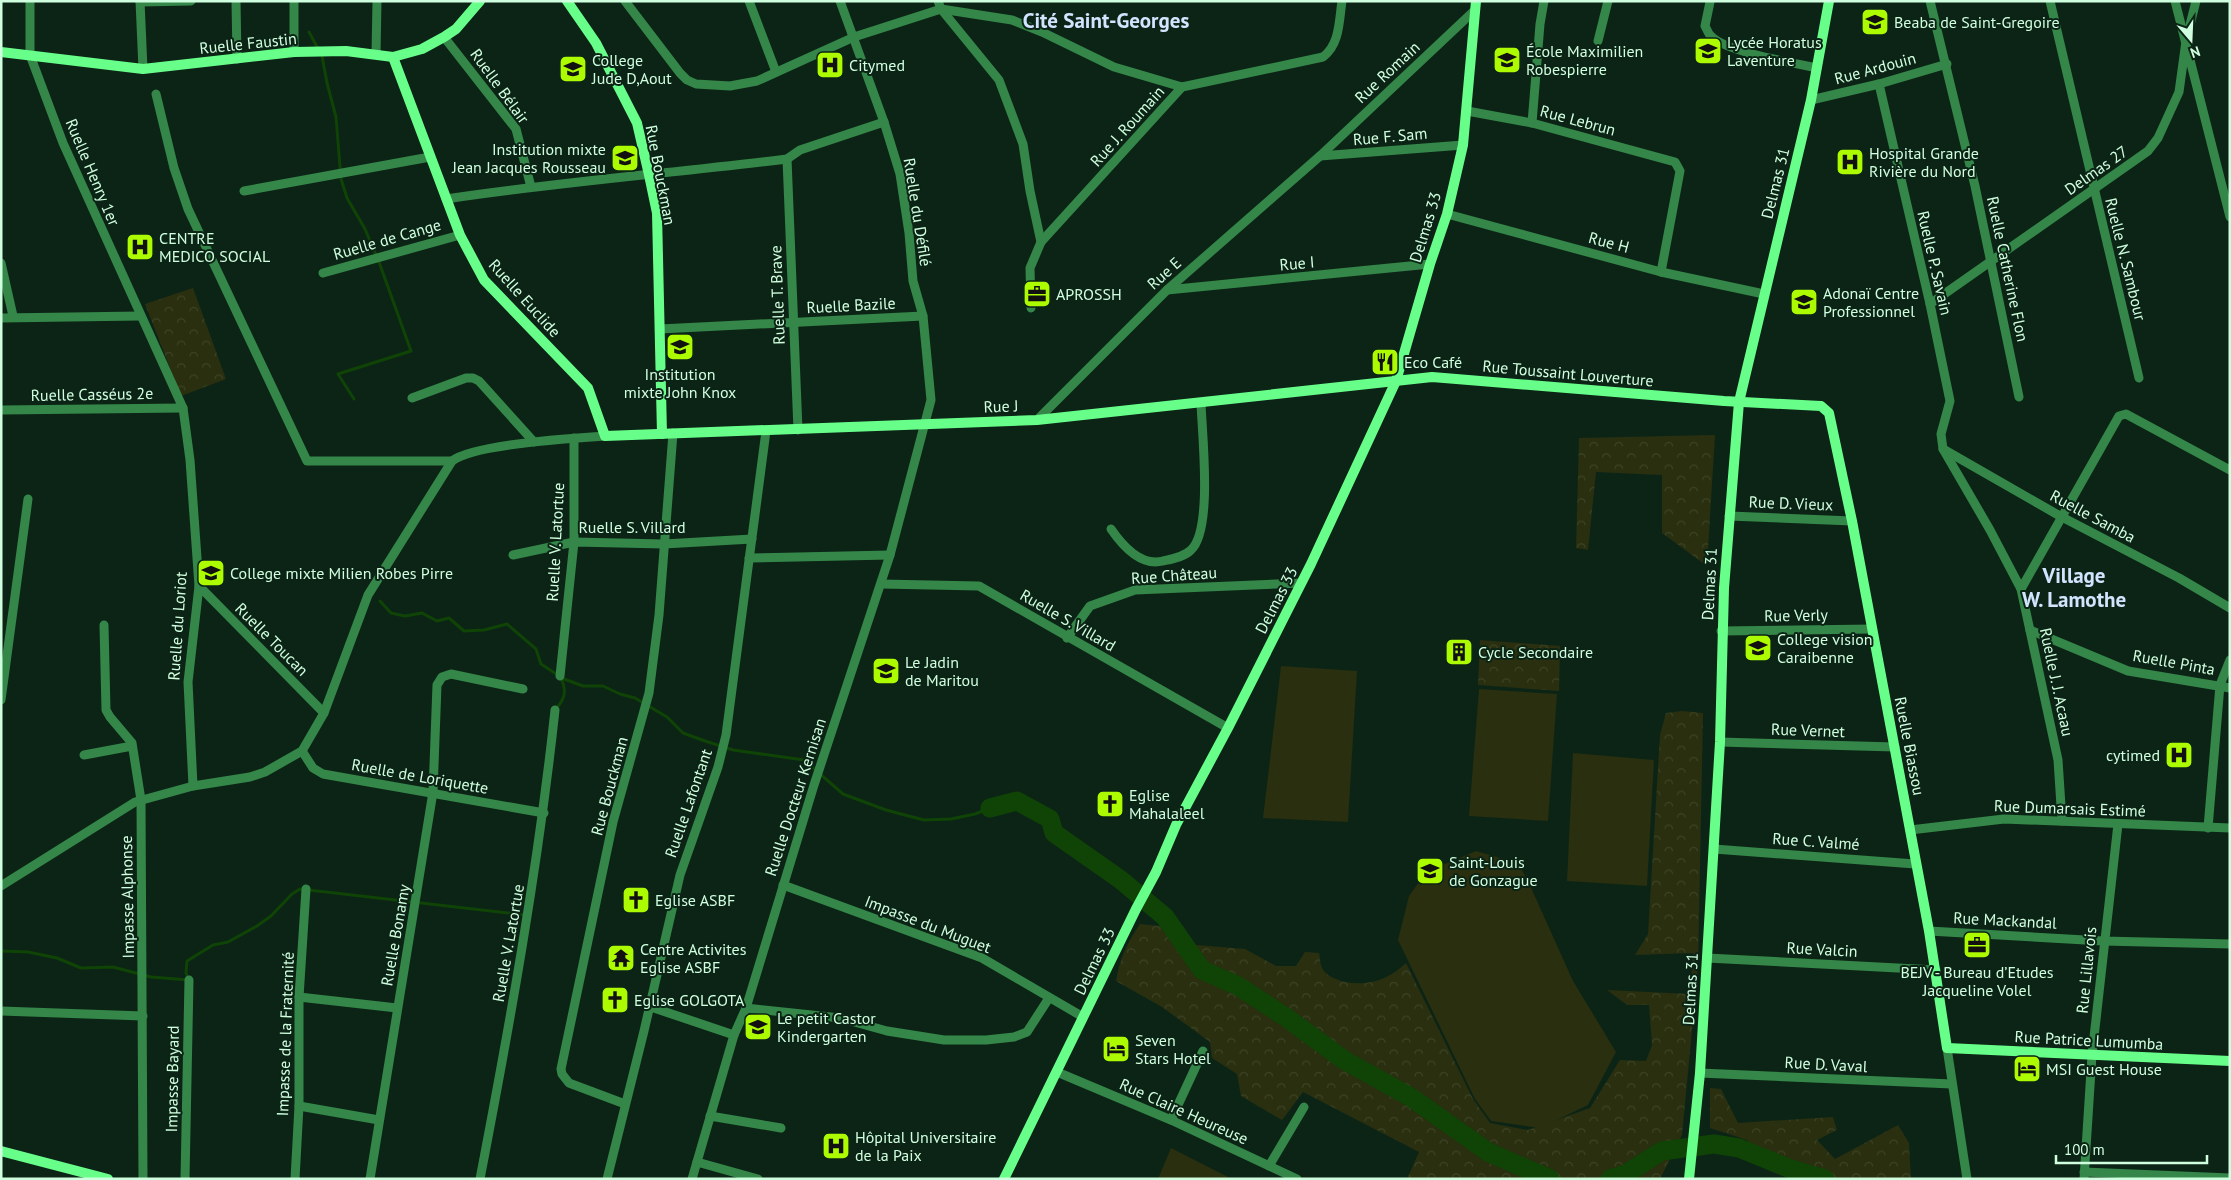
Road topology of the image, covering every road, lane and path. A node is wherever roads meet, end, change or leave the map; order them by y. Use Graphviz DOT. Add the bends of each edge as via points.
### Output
graph roads {
  1 [pos="30,1"];
  2 [pos="140,1"];
  3 [pos="191,1"];
  4 [pos="236,1"];
  5 [pos="294,1"];
  6 [pos="377,1"];
  7 [pos="480,1"];
  8 [pos="567,1"];
  9 [pos="625,1"];
  10 [pos="748,1"];
  11 [pos="840,1"];
  12 [pos="1342,1"];
  13 [pos="1544,1"];
  14 [pos="1608,1"];
  15 [pos="1829,1"];
  16 [pos="1930,1"];
  17 [pos="2050,1"];
  18 [pos="2175,1"];
  19 [pos="2196,1"];
  20 [pos="1710,2"];
  21 [pos="940,5"];
  22 [pos="1476,6"];
  23 [pos="444,37"];
  24 [pos="854,37"];
  25 [pos="1598,41"];
  26 [pos="2186,41"];
  27 [pos="1,52"];
  28 [pos="294,52"];
  29 [pos="376,54"];
  30 [pos="30,55"];
  31 [pos="393,58"];
  32 [pos="238,59"];
  33 [pos="1947,64"];
  34 [pos="1817,68"];
  35 [pos="143,69"];
  36 [pos="776,72"];
  37 [pos="1879,84"];
  38 [pos="1182,87"];
  39 [pos="156,94"];
  40 [pos="1811,100"];
  41 [pos="1467,111"];
  42 [pos="884,122"];
  43 [pos="1532,123"];
  44 [pos="1464,145"];
  45 [pos="1320,156"];
  46 [pos="430,157"];
  47 [pos="787,159"];
  48 [pos="649,176"];
  49 [pos="531,186"];
  50 [pos="2094,190"];
  51 [pos="244,191"];
  52 [pos="446,199"];
  53 [pos="1447,214"];
  54 [pos="2230,217"];
  55 [pos="460,235"];
  56 [pos="1041,242"];
  57 [pos="1991,261"];
  58 [pos="1,263"];
  59 [pos="1430,264"];
  60 [pos="1662,272"];
  61 [pos="323,273"];
  62 [pos="1167,290"];
  63 [pos="1764,294"];
  64 [pos="1930,304"];
  65 [pos="1030,308"];
  66 [pos="13,316"];
  67 [pos="140,316"];
  68 [pos="923,316"];
  69 [pos="1,318"];
  70 [pos="792,324"];
  71 [pos="660,329"];
  72 [pos="2139,378"];
  73 [pos="1396,381"];
  74 [pos="2019,397"];
  75 [pos="412,398"];
  76 [pos="1739,402"];
  77 [pos="1202,403"];
  78 [pos="184,408"];
  79 [pos="1,410"];
  80 [pos="1037,420"];
  81 [pos="926,424"];
  82 [pos="798,430"];
  83 [pos="766,431"];
  84 [pos="673,433"];
  85 [pos="662,434"];
  86 [pos="605,436"];
  87 [pos="574,438"];
  88 [pos="534,442"];
  89 [pos="1943,449"];
  90 [pos="452,462"];
  91 [pos="2230,470"];
  92 [pos="28,499"];
  93 [pos="1729,516"];
  94 [pos="2060,516"];
  95 [pos="1852,521"];
  96 [pos="1111,529"];
  97 [pos="752,539"];
  98 [pos="574,542"];
  99 [pos="664,544"];
  100 [pos="513,555"];
  101 [pos="890,555"];
  102 [pos="749,558"];
  103 [pos="1301,583"];
  104 [pos="881,584"];
  105 [pos="199,586"];
  106 [pos="2021,589"];
  107 [pos="2230,608"];
  108 [pos="104,625"];
  109 [pos="1872,629"];
  110 [pos="2030,630"];
  111 [pos="1722,632"];
  112 [pos="1067,638"];
  113 [pos="2230,660"];
  114 [pos="3,667"];
  115 [pos="560,676"];
  116 [pos="2220,685"];
  117 [pos="2230,688"];
  118 [pos="524,689"];
  119 [pos="1,700"];
  120 [pos="555,710"];
  121 [pos="324,713"];
  122 [pos="1228,728"];
  123 [pos="1720,742"];
  124 [pos="132,746"];
  125 [pos="1895,747"];
  126 [pos="302,751"];
  127 [pos="84,756"];
  128 [pos="193,786"];
  129 [pos="433,792"];
  130 [pos="138,801"];
  131 [pos="544,813"];
  132 [pos="2062,821"];
  133 [pos="2118,824"];
  134 [pos="2208,828"];
  135 [pos="2230,828"];
  136 [pos="1910,830"];
  137 [pos="1714,849"];
  138 [pos="1915,864"];
  139 [pos="782,885"];
  140 [pos="1,886"];
  141 [pos="306,890"];
  142 [pos="1929,930"];
  143 [pos="2103,941"];
  144 [pos="2230,944"];
  145 [pos="1707,958"];
  146 [pos="1936,970"];
  147 [pos="189,980"];
  148 [pos="299,997"];
  149 [pos="1049,998"];
  150 [pos="648,1006"];
  151 [pos="397,1008"];
  152 [pos="746,1008"];
  153 [pos="1,1011"];
  154 [pos="142,1016"];
  155 [pos="1083,1017"];
  156 [pos="734,1035"];
  157 [pos="1947,1048"];
  158 [pos="1204,1051"];
  159 [pos="2092,1055"];
  160 [pos="2230,1061"];
  161 [pos="1057,1072"];
  162 [pos="1700,1073"];
  163 [pos="1952,1084"];
  164 [pos="625,1104"];
  165 [pos="298,1106"];
  166 [pos="1304,1107"];
  167 [pos="710,1116"];
  168 [pos="379,1120"];
  169 [pos="1171,1120"];
  170 [pos="780,1128"];
  171 [pos="1,1151"];
  172 [pos="697,1162"];
  173 [pos="1269,1166"];
  174 [pos="2084,1175"];
  175 [pos="2230,1178"];
  176 [pos="108,1179"];
  177 [pos="143,1179"];
  178 [pos="185,1179"];
  179 [pos="295,1179"];
  180 [pos="370,1179"];
  181 [pos="480,1179"];
  182 [pos="607,1179"];
  183 [pos="692,1179"];
  184 [pos="758,1179"];
  185 [pos="1004,1179"];
  186 [pos="1297,1179"];
  187 [pos="1689,1179"];
  188 [pos="1967,1179"];
  1 -- 30 [label="street"];
  2 -- 3 [label="street"];
  2 -- 35 [label="street"];
  4 -- 32 [label="street"];
  5 -- 28 [label="street"];
  6 -- 29 [label="street"];
  7 -- 23 [label="street" via="456,29"];
  8 -- 48 [label="street, Rue Bouckman" via="596,43 637,122"];
  9 -- 36 [label="street" via="687,80 696,84 730,86 757,82"];
  10 -- 36 [label="street"];
  11 -- 24 [label="street, Ruelle du Défilé"];
  12 -- 38 [label="street, Rue J. Roumain" via="1336,40 1332,51 1323,57"];
  13 -- 43 [label="street"];
  14 -- 25 [label="street"];
  15 -- 34 [label="street, Delmas 31"];
  16 -- 33 [label="street, Ruelle Catherine Flon"];
  17 -- 50 [label="street, Ruelle N. Sambour"];
  18 -- 26 [label="street"];
  19 -- 26 [label="street, Delmas 27"];
  20 -- 34 [label="street" via="1705,26 1711,36 1752,53"];
  21 -- 24 [label="street"];
  21 -- 38 [label="street" via="1012,20 1114,67"];
  21 -- 56 [label="street" via="999,80 1022,144"];
  22 -- 41 [label="street, Delmas 33"];
  22 -- 45 [label="street, Rue Romain"];
  23 -- 31 [label="street"];
  23 -- 49 [label="street, Ruelle Bélair" via="516,129"];
  24 -- 36 [label="street"];
  24 -- 42 [label="street, Ruelle du Défilé"];
  26 -- 50 [label="street, Delmas 27" via="2179,92 2158,138 2148,152"];
  26 -- 54 [label="street"];
  27 -- 30 [label="street, Ruelle Faustin"];
  28 -- 29 [label="street, Ruelle Faustin"];
  28 -- 32 [label="street, Ruelle Faustin"];
  29 -- 31 [label="street, Ruelle Faustin"];
  30 -- 35 [label="street, Ruelle Faustin"];
  30 -- 67 [label="street, Ruelle Henry 1er" via="63,143"];
  31 -- 46 [label="street, Ruelle Euclide"];
  32 -- 35 [label="street, Ruelle Faustin"];
  33 -- 37 [label="street, Rue Ardouin"];
  33 -- 57 [label="street, Ruelle Catherine Flon"];
  34 -- 40 [label="street, Delmas 31"];
  37 -- 40 [label="street, Rue Ardouin"];
  37 -- 64 [label="street, Ruelle P. Savain"];
  38 -- 56 [label="street, Rue J. Roumain"];
  39 -- 90 [label="street" via="174,168 188,208 307,461"];
  40 -- 63 [label="street, Delmas 31"];
  41 -- 43 [label="street, Rue Lebrun"];
  41 -- 44 [label="street, Delmas 33"];
  42 -- 47 [label="street" via="800,150"];
  42 -- 68 [label="street, Ruelle du Défilé" via="900,174 913,281"];
  43 -- 60 [label="street, Rue Lebrun" via="1675,162 1679,166"];
  44 -- 45 [label="street, Rue F. Sam"];
  44 -- 53 [label="street, Delmas 33"];
  45 -- 62 [label="street, Rue E"];
  46 -- 51 [label="street"];
  46 -- 52 [label="street, Ruelle Euclide"];
  47 -- 48 [label="street"];
  47 -- 70 [label="street, Ruelle T. Brave"];
  48 -- 49 [label="street"];
  48 -- 71 [label="street, Rue Bouckman" via="657,213"];
  49 -- 52 [label="street"];
  50 -- 57 [label="street, Delmas 27"];
  50 -- 72 [label="street, Ruelle N. Sambour"];
  52 -- 55 [label="street, Ruelle Euclide"];
  53 -- 59 [label="street, Delmas 33"];
  53 -- 60 [label="street, Rue H"];
  55 -- 61 [label="street, Ruelle de Cange"];
  55 -- 86 [label="street, Ruelle Euclide" via="484,280 588,388"];
  56 -- 65 [label="street, Rue J. Roumain" via="1030,268"];
  57 -- 64 [label="street, Delmas 27"];
  57 -- 74 [label="street, Ruelle Catherine Flon"];
  58 -- 66 [label="street"];
  59 -- 62 [label="street, Rue I"];
  59 -- 73 [label="street, Delmas 33"];
  60 -- 63 [label="street, Rue H"];
  62 -- 80 [label="street, Rue E"];
  63 -- 76 [label="street, Delmas 31"];
  64 -- 89 [label="street, Ruelle P. Savain" via="1950,402 1941,434"];
  66 -- 67 [label="street"];
  66 -- 69 [label="street"];
  67 -- 78 [label="street, Ruelle Henry 1er"];
  68 -- 70 [label="street, Ruelle Bazile"];
  68 -- 81 [label="street, Ruelle du Défilé" via="931,400"];
  70 -- 71 [label="street, Ruelle Bazile"];
  70 -- 82 [label="street, Ruelle T. Brave"];
  71 -- 85 [label="street, Rue Bouckman"];
  73 -- 76 [label="street, Rue Toussaint Louverture" via="1432,377"];
  73 -- 77 [label="street, Rue J"];
  73 -- 103 [label="street, Delmas 33"];
  75 -- 88 [label="street" via="473,378"];
  76 -- 93 [label="street, Delmas 31"];
  76 -- 95 [label="street, Ruelle Biassou" via="1826,408"];
  77 -- 80 [label="street, Rue J"];
  77 -- 96 [label="street" via="1205,515 1201,536 1191,550 1177,558 1159,562 1142,559 1130,552"];
  78 -- 79 [label="street, Ruelle Casséus 2e"];
  78 -- 105 [label="street, Ruelle du Loriot"];
  80 -- 81 [label="street, Rue J"];
  81 -- 82 [label="street, Rue J"];
  81 -- 101 [label="street, Ruelle Docteur Kernisan"];
  82 -- 83 [label="street, Rue J"];
  83 -- 84 [label="street, Rue J"];
  83 -- 97 [label="street, Ruelle Lafontant"];
  84 -- 85 [label="street, Rue J"];
  84 -- 99 [label="street, Rue Bouckman"];
  85 -- 86 [label="street, Rue J"];
  86 -- 87 [label="street"];
  87 -- 88 [label="street"];
  87 -- 98 [label="street, Ruelle V. Latortue"];
  88 -- 90 [label="street" via="470,452"];
  89 -- 94 [label="street, Ruelle Samba"];
  89 -- 106 [label="street, Ruelle J. J. Acaau"];
  90 -- 121 [label="street" via="368,595"];
  91 -- 94 [label="street" via="2122,414"];
  92 -- 114 [label="street"];
  93 -- 95 [label="street, Rue D. Vieux"];
  93 -- 111 [label="street, Delmas 31" via="1719,588"];
  94 -- 106 [label="street"];
  94 -- 107 [label="street, Ruelle Samba"];
  95 -- 109 [label="street, Ruelle Biassou"];
  97 -- 99 [label="street, Ruelle S. Villard"];
  97 -- 102 [label="street, Ruelle Lafontant"];
  98 -- 99 [label="street, Ruelle S. Villard"];
  98 -- 100 [label="street, Ruelle S. Villard"];
  98 -- 115 [label="street, Ruelle V. Latortue"];
  99 -- 164 [label="street, Rue Bouckman" via="656,649 649,693 613,822 561,1069 569,1082"];
  101 -- 102 [label="street"];
  101 -- 104 [label="street, Ruelle Docteur Kernisan"];
  102 -- 150 [label="street, Ruelle Lafontant" via="726,735 680,874"];
  103 -- 112 [label="street, Rue Château" via="1135,590 1090,606"];
  103 -- 122 [label="street, Delmas 33"];
  104 -- 112 [label="street, Ruelle S. Villard" via="979,586"];
  104 -- 139 [label="street, Ruelle Docteur Kernisan"];
  105 -- 121 [label="street, Ruelle Toucan"];
  105 -- 128 [label="street, Ruelle du Loriot" via="188,682"];
  106 -- 110 [label="street, Ruelle J. J. Acaau"];
  108 -- 124 [label="street, Impasse Alphonse" via="106,710"];
  109 -- 111 [label="street, Rue Verly"];
  109 -- 125 [label="street, Ruelle Biassou"];
  110 -- 116 [label="street, Ruelle Pinta" via="2128,671"];
  110 -- 132 [label="street, Ruelle J. J. Acaau" via="2058,760"];
  111 -- 123 [label="street, Delmas 31"];
  112 -- 122 [label="street, Ruelle S. Villard"];
  113 -- 116 [label="street"];
  114 -- 119 [label="street"];
  116 -- 117 [label="street, Ruelle Pinta"];
  116 -- 134 [label="street"];
  118 -- 129 [label="street, Ruelle Bonamy" via="451,674 442,677 435,696"];
  120 -- 131 [label="street, Ruelle V. Latortue"];
  121 -- 126 [label="street"];
  122 -- 155 [label="street, Delmas 33" via="1176,825"];
  123 -- 125 [label="street, Rue Vernet"];
  123 -- 137 [label="street, Delmas 31"];
  124 -- 127 [label="street"];
  124 -- 130 [label="street, Impasse Alphonse"];
  125 -- 136 [label="street, Ruelle Biassou"];
  126 -- 128 [label="street" via="250,777"];
  126 -- 129 [label="street, Ruelle de Loriquette" via="313,768 323,774"];
  128 -- 130 [label="street"];
  129 -- 131 [label="street, Ruelle de Loriquette"];
  129 -- 151 [label="street, Ruelle Bonamy"];
  130 -- 140 [label="street"];
  130 -- 154 [label="street, Impasse Alphonse"];
  131 -- 181 [label="street, Ruelle V. Latortue"];
  132 -- 133 [label="street, Rue Dumarsais Estimé"];
  132 -- 136 [label="street, Rue Dumarsais Estimé" via="2004,818"];
  133 -- 134 [label="street, Rue Dumarsais Estimé"];
  133 -- 143 [label="street, Rue Lillavois"];
  134 -- 135 [label="street, Rue Dumarsais Estimé"];
  136 -- 138 [label="street, Ruelle Biassou"];
  137 -- 138 [label="street, Rue C. Valmé"];
  137 -- 145 [label="street, Delmas 31"];
  138 -- 142 [label="street, Ruelle Biassou"];
  139 -- 149 [label="street, Impasse du Muguet" via="982,958"];
  139 -- 152 [label="street, Ruelle Docteur Kernisan"];
  141 -- 148 [label="street, Impasse de la Fraternité"];
  142 -- 143 [label="street, Rue Mackandal"];
  142 -- 146 [label="street, Ruelle Biassou"];
  143 -- 144 [label="street, Rue Mackandal"];
  143 -- 159 [label="street, Rue Lillavois"];
  145 -- 146 [label="street, Rue Valcin"];
  145 -- 162 [label="street, Delmas 31"];
  146 -- 157 [label="street, Ruelle Biassou"];
  147 -- 178 [label="street, Impasse Bayard"];
  148 -- 151 [label="street"];
  148 -- 165 [label="street, Impasse de la Fraternité"];
  149 -- 152 [label="street" via="1027,1032 986,1040 944,1040 840,1018"];
  149 -- 155 [label="street, Impasse du Muguet"];
  150 -- 156 [label="street"];
  150 -- 164 [label="street, Ruelle Lafontant"];
  151 -- 168 [label="street, Ruelle Bonamy"];
  152 -- 156 [label="street, Ruelle Docteur Kernisan"];
  153 -- 154 [label="street"];
  154 -- 177 [label="street, Impasse Alphonse"];
  155 -- 161 [label="street, Delmas 33"];
  156 -- 167 [label="street, Ruelle Docteur Kernisan"];
  157 -- 159 [label="street, Rue Patrice Lumumba"];
  157 -- 163 [label="street, Ruelle Biassou"];
  158 -- 169 [label="street"];
  159 -- 160 [label="street, Rue Patrice Lumumba"];
  159 -- 174 [label="street, Rue Lillavois"];
  161 -- 169 [label="street, Rue Claire Heureuse"];
  161 -- 185 [label="street, Delmas 33"];
  162 -- 163 [label="street, Rue D. Vaval"];
  162 -- 187 [label="street, Delmas 31"];
  163 -- 188 [label="street, Ruelle Biassou"];
  164 -- 182 [label="street, Ruelle Lafontant"];
  165 -- 168 [label="street"];
  165 -- 179 [label="street, Impasse de la Fraternité"];
  166 -- 173 [label="street"];
  167 -- 170 [label="street"];
  167 -- 172 [label="street, Ruelle Docteur Kernisan"];
  168 -- 180 [label="street, Ruelle Bonamy"];
  169 -- 173 [label="street, Rue Claire Heureuse"];
  171 -- 176 [label="street"];
  172 -- 183 [label="street, Ruelle Docteur Kernisan"];
  172 -- 184 [label="street"];
  173 -- 186 [label="street, Rue Claire Heureuse"];
  174 -- 175 [label="street"];
}
